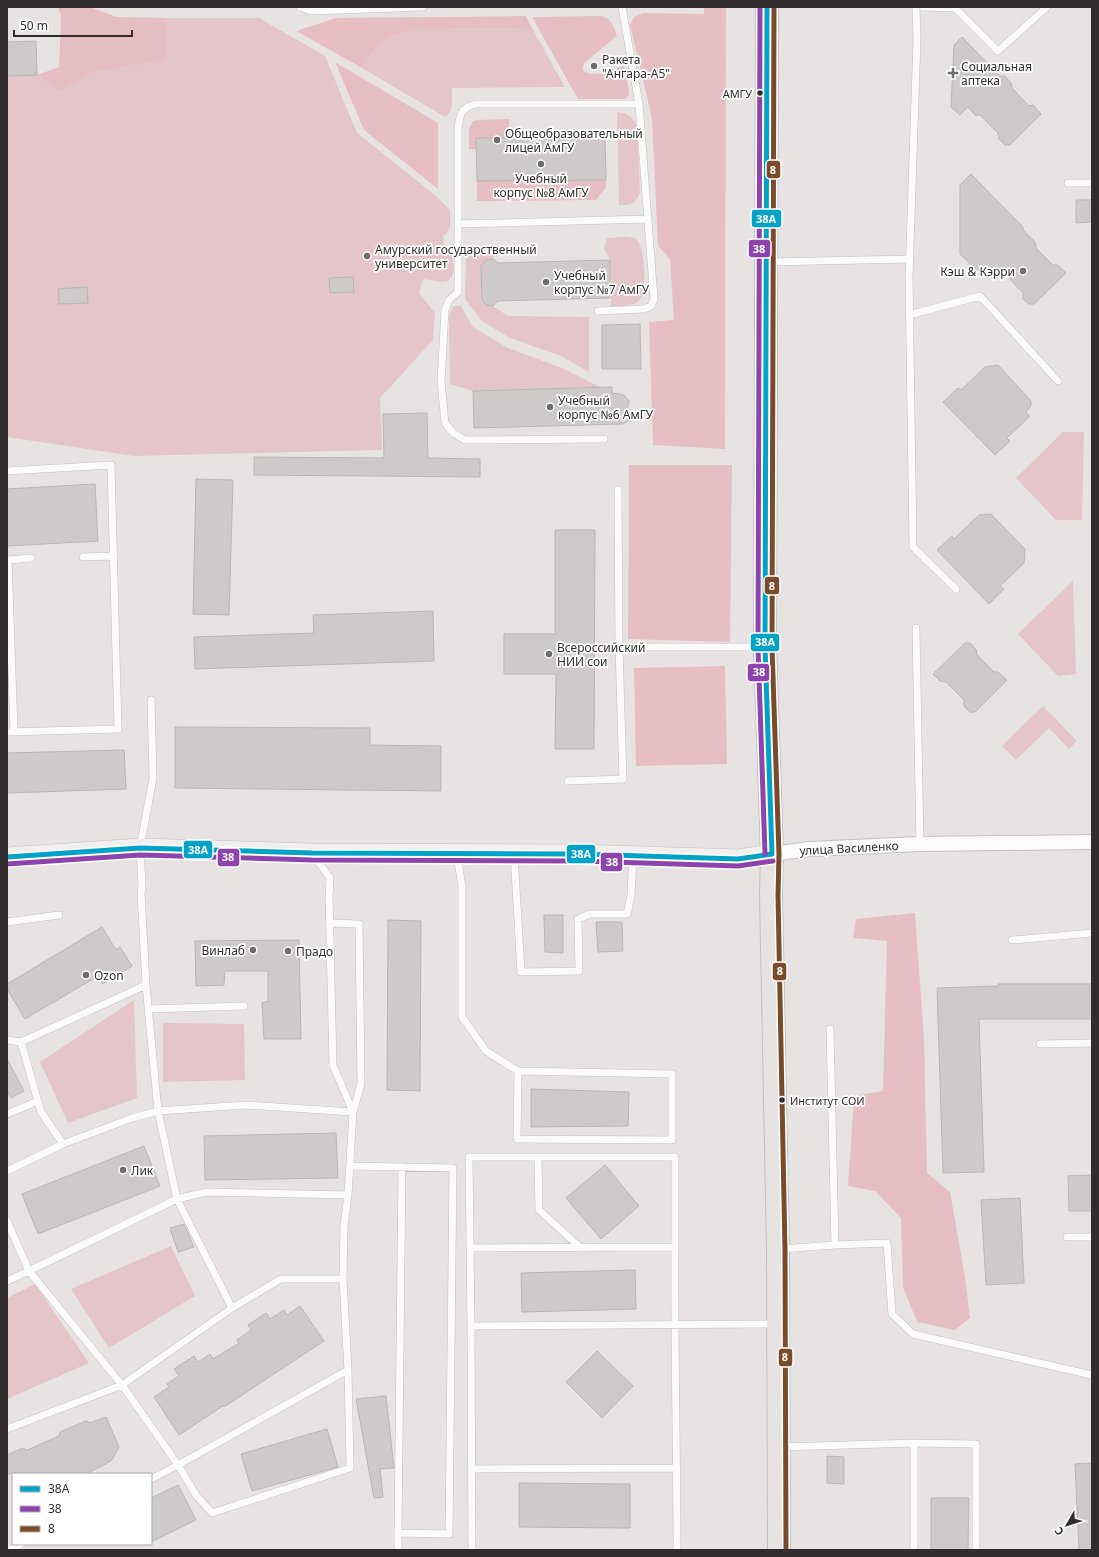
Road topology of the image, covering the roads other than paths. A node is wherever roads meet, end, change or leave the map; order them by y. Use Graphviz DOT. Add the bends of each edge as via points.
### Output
graph roads {
  1 [pos="300,7"];
  2 [pos="423,7"];
  3 [pos="622,7"];
  4 [pos="767,7"];
  5 [pos="916,7"];
  6 [pos="923,7"];
  7 [pos="1047,7"];
  8 [pos="639,104"];
  9 [pos="1068,183"];
  10 [pos="1092,183"];
  11 [pos="648,219"];
  12 [pos="458,224"];
  13 [pos="909,259"];
  14 [pos="766,262"];
  15 [pos="598,311"];
  16 [pos="909,315"];
  17 [pos="1058,381"];
  18 [pos="604,439"];
  19 [pos="7,471"];
  20 [pos="618,490"];
  21 [pos="113,556"];
  22 [pos="83,557"];
  23 [pos="31,558"];
  24 [pos="956,589"];
  25 [pos="916,628"];
  26 [pos="619,647"];
  27 [pos="765,647"];
  28 [pos="151,700"];
  29 [pos="11,732"];
  30 [pos="568,781"];
  31 [pos="1092,842"];
  32 [pos="920,844"];
  33 [pos="140,848"];
  34 [pos="457,852"];
  35 [pos="312,853"];
  36 [pos="514,854"];
  37 [pos="772,854"];
  38 [pos="633,855"];
  39 [pos="7,857"];
  40 [pos="59,915"];
  41 [pos="7,922"];
  42 [pos="330,923"];
  43 [pos="1092,933"];
  44 [pos="1012,940"];
  45 [pos="146,985"];
  46 [pos="244,1006"];
  47 [pos="149,1009"];
  48 [pos="830,1029"];
  49 [pos="7,1040"];
  50 [pos="21,1042"];
  51 [pos="1092,1043"];
  52 [pos="1040,1044"];
  53 [pos="518,1072"];
  54 [pos="38,1101"];
  55 [pos="8,1111"];
  56 [pos="158,1111"];
  57 [pos="353,1112"];
  58 [pos="64,1144"];
  59 [pos="538,1157"];
  60 [pos="350,1166"];
  61 [pos="402,1167"];
  62 [pos="7,1171"];
  63 [pos="348,1195"];
  64 [pos="177,1199"];
  65 [pos="7,1221"];
  66 [pos="1067,1237"];
  67 [pos="1092,1237"];
  68 [pos="835,1245"];
  69 [pos="675,1247"];
  70 [pos="470,1248"];
  71 [pos="581,1248"];
  72 [pos="778,1250"];
  73 [pos="29,1271"];
  74 [pos="343,1279"];
  75 [pos="7,1281"];
  76 [pos="232,1308"];
  77 [pos="778,1324"];
  78 [pos="676,1325"];
  79 [pos="471,1326"];
  80 [pos="348,1370"];
  81 [pos="1092,1375"];
  82 [pos="122,1384"];
  83 [pos="7,1429"];
  84 [pos="914,1443"];
  85 [pos="778,1447"];
  86 [pos="178,1465"];
  87 [pos="677,1468"];
  88 [pos="472,1469"];
  89 [pos="152,1478"];
  90 [pos="398,1533"];
  91 [pos="19,1545"];
  92 [pos="9,1550"];
  93 [pos="398,1550"];
  94 [pos="472,1550"];
  95 [pos="677,1550"];
  96 [pos="778,1550"];
  97 [pos="914,1550"];
  98 [pos="976,1550"];
  1 -- 2 [label="lane" via="311,11"];
  3 -- 8 [label="lane"];
  4 -- 14 [label="main road"];
  5 -- 13 [label="lane"];
  6 -- 7 [label="lane" via="954,8 998,51"];
  8 -- 11 [label="lane"];
  8 -- 12 [label="lane" via="475,104 466,108 460,117 458,129"];
  9 -- 10 [label="lane"];
  11 -- 12 [label="lane"];
  11 -- 15 [label="lane" via="654,299 651,306 644,309"];
  12 -- 18 [label="lane" via="458,292 449,300 444,310 441,381 445,423 452,434 465,440"];
  13 -- 14 [label="lane"];
  13 -- 16 [label="lane"];
  14 -- 27 [label="main road"];
  16 -- 17 [label="lane" via="980,296"];
  16 -- 24 [label="lane" via="913,547"];
  19 -- 21 [label="lane" via="111,465"];
  20 -- 26 [label="lane"];
  21 -- 22 [label="lane"];
  21 -- 29 [label="lane" via="118,730"];
  23 -- 29 [label="lane" via="8,560"];
  25 -- 32 [label="lane"];
  26 -- 27 [label="lane"];
  26 -- 30 [label="lane" via="623,779"];
  27 -- 37 [label="main road"];
  28 -- 33 [label="lane" via="153,778"];
  31 -- 32 [label="street, улица Василенко"];
  32 -- 37 [label="street, улица Василенко" via="809,849"];
  33 -- 35 [label="main road, улица Василенко"];
  33 -- 39 [label="main road, улица Василенко"];
  33 -- 45 [label="lane"];
  34 -- 35 [label="main road, улица Василенко"];
  34 -- 36 [label="main road, улица Василенко"];
  34 -- 53 [label="lane" via="462,887 462,1017 486,1051"];
  35 -- 42 [label="lane" via="330,878"];
  36 -- 38 [label="main road, улица Василенко"];
  36 -- 38 [label="lane" via="521,972 579,971 578,919 590,914 627,914 631,895"];
  37 -- 38 [label="main road, улица Василенко" via="738,859"];
  37 -- 72 [label="main road"];
  40 -- 41 [label="lane"];
  42 -- 57 [label="lane" via="333,1065"];
  42 -- 57 [label="lane" via="359,924 361,1084"];
  43 -- 44 [label="lane"];
  45 -- 47 [label="lane"];
  45 -- 50 [label="lane"];
  46 -- 47 [label="lane"];
  47 -- 56 [label="lane"];
  48 -- 68 [label="lane"];
  49 -- 50 [label="lane"];
  50 -- 54 [label="lane"];
  51 -- 52 [label="lane"];
  53 -- 53 [label="lane" via="672,1074 672,1140 517,1139"];
  54 -- 55 [label="lane"];
  54 -- 58 [label="lane" via="41,1112"];
  56 -- 57 [label="lane" via="246,1105"];
  56 -- 58 [label="lane" via="132,1118"];
  56 -- 64 [label="lane"];
  57 -- 60 [label="lane"];
  58 -- 62 [label="lane"];
  59 -- 69 [label="lane" via="675,1157"];
  59 -- 70 [label="lane" via="469,1158"];
  59 -- 71 [label="lane" via="538,1210"];
  60 -- 61 [label="lane"];
  60 -- 63 [label="lane"];
  61 -- 90 [label="lane"];
  61 -- 90 [label="lane" via="453,1168 453,1196 448,1534"];
  63 -- 64 [label="lane" via="206,1192"];
  63 -- 74 [label="lane" via="344,1226"];
  64 -- 73 [label="lane"];
  64 -- 76 [label="lane"];
  65 -- 73 [label="lane"];
  66 -- 67 [label="lane"];
  68 -- 72 [label="lane"];
  68 -- 81 [label="lane" via="887,1243 892,1314 913,1334"];
  69 -- 71 [label="lane"];
  69 -- 78 [label="lane"];
  70 -- 71 [label="lane"];
  70 -- 79 [label="lane"];
  72 -- 77 [label="main road"];
  73 -- 75 [label="lane"];
  73 -- 82 [label="lane"];
  74 -- 76 [label="lane" via="281,1279"];
  74 -- 80 [label="lane"];
  76 -- 82 [label="lane"];
  77 -- 78 [label="lane"];
  77 -- 85 [label="main road"];
  78 -- 79 [label="lane"];
  78 -- 87 [label="lane"];
  79 -- 88 [label="lane"];
  80 -- 86 [label="lane"];
  80 -- 86 [label="lane" via="350,1468 212,1513 196,1496"];
  82 -- 83 [label="lane"];
  82 -- 86 [label="lane"];
  84 -- 85 [label="lane"];
  84 -- 97 [label="lane"];
  84 -- 98 [label="lane" via="976,1444"];
  85 -- 96 [label="main road"];
  86 -- 89 [label="lane"];
  87 -- 88 [label="lane"];
  87 -- 95 [label="lane"];
  88 -- 94 [label="lane"];
  90 -- 93 [label="lane"];
  91 -- 92 [label="lane"];
}
